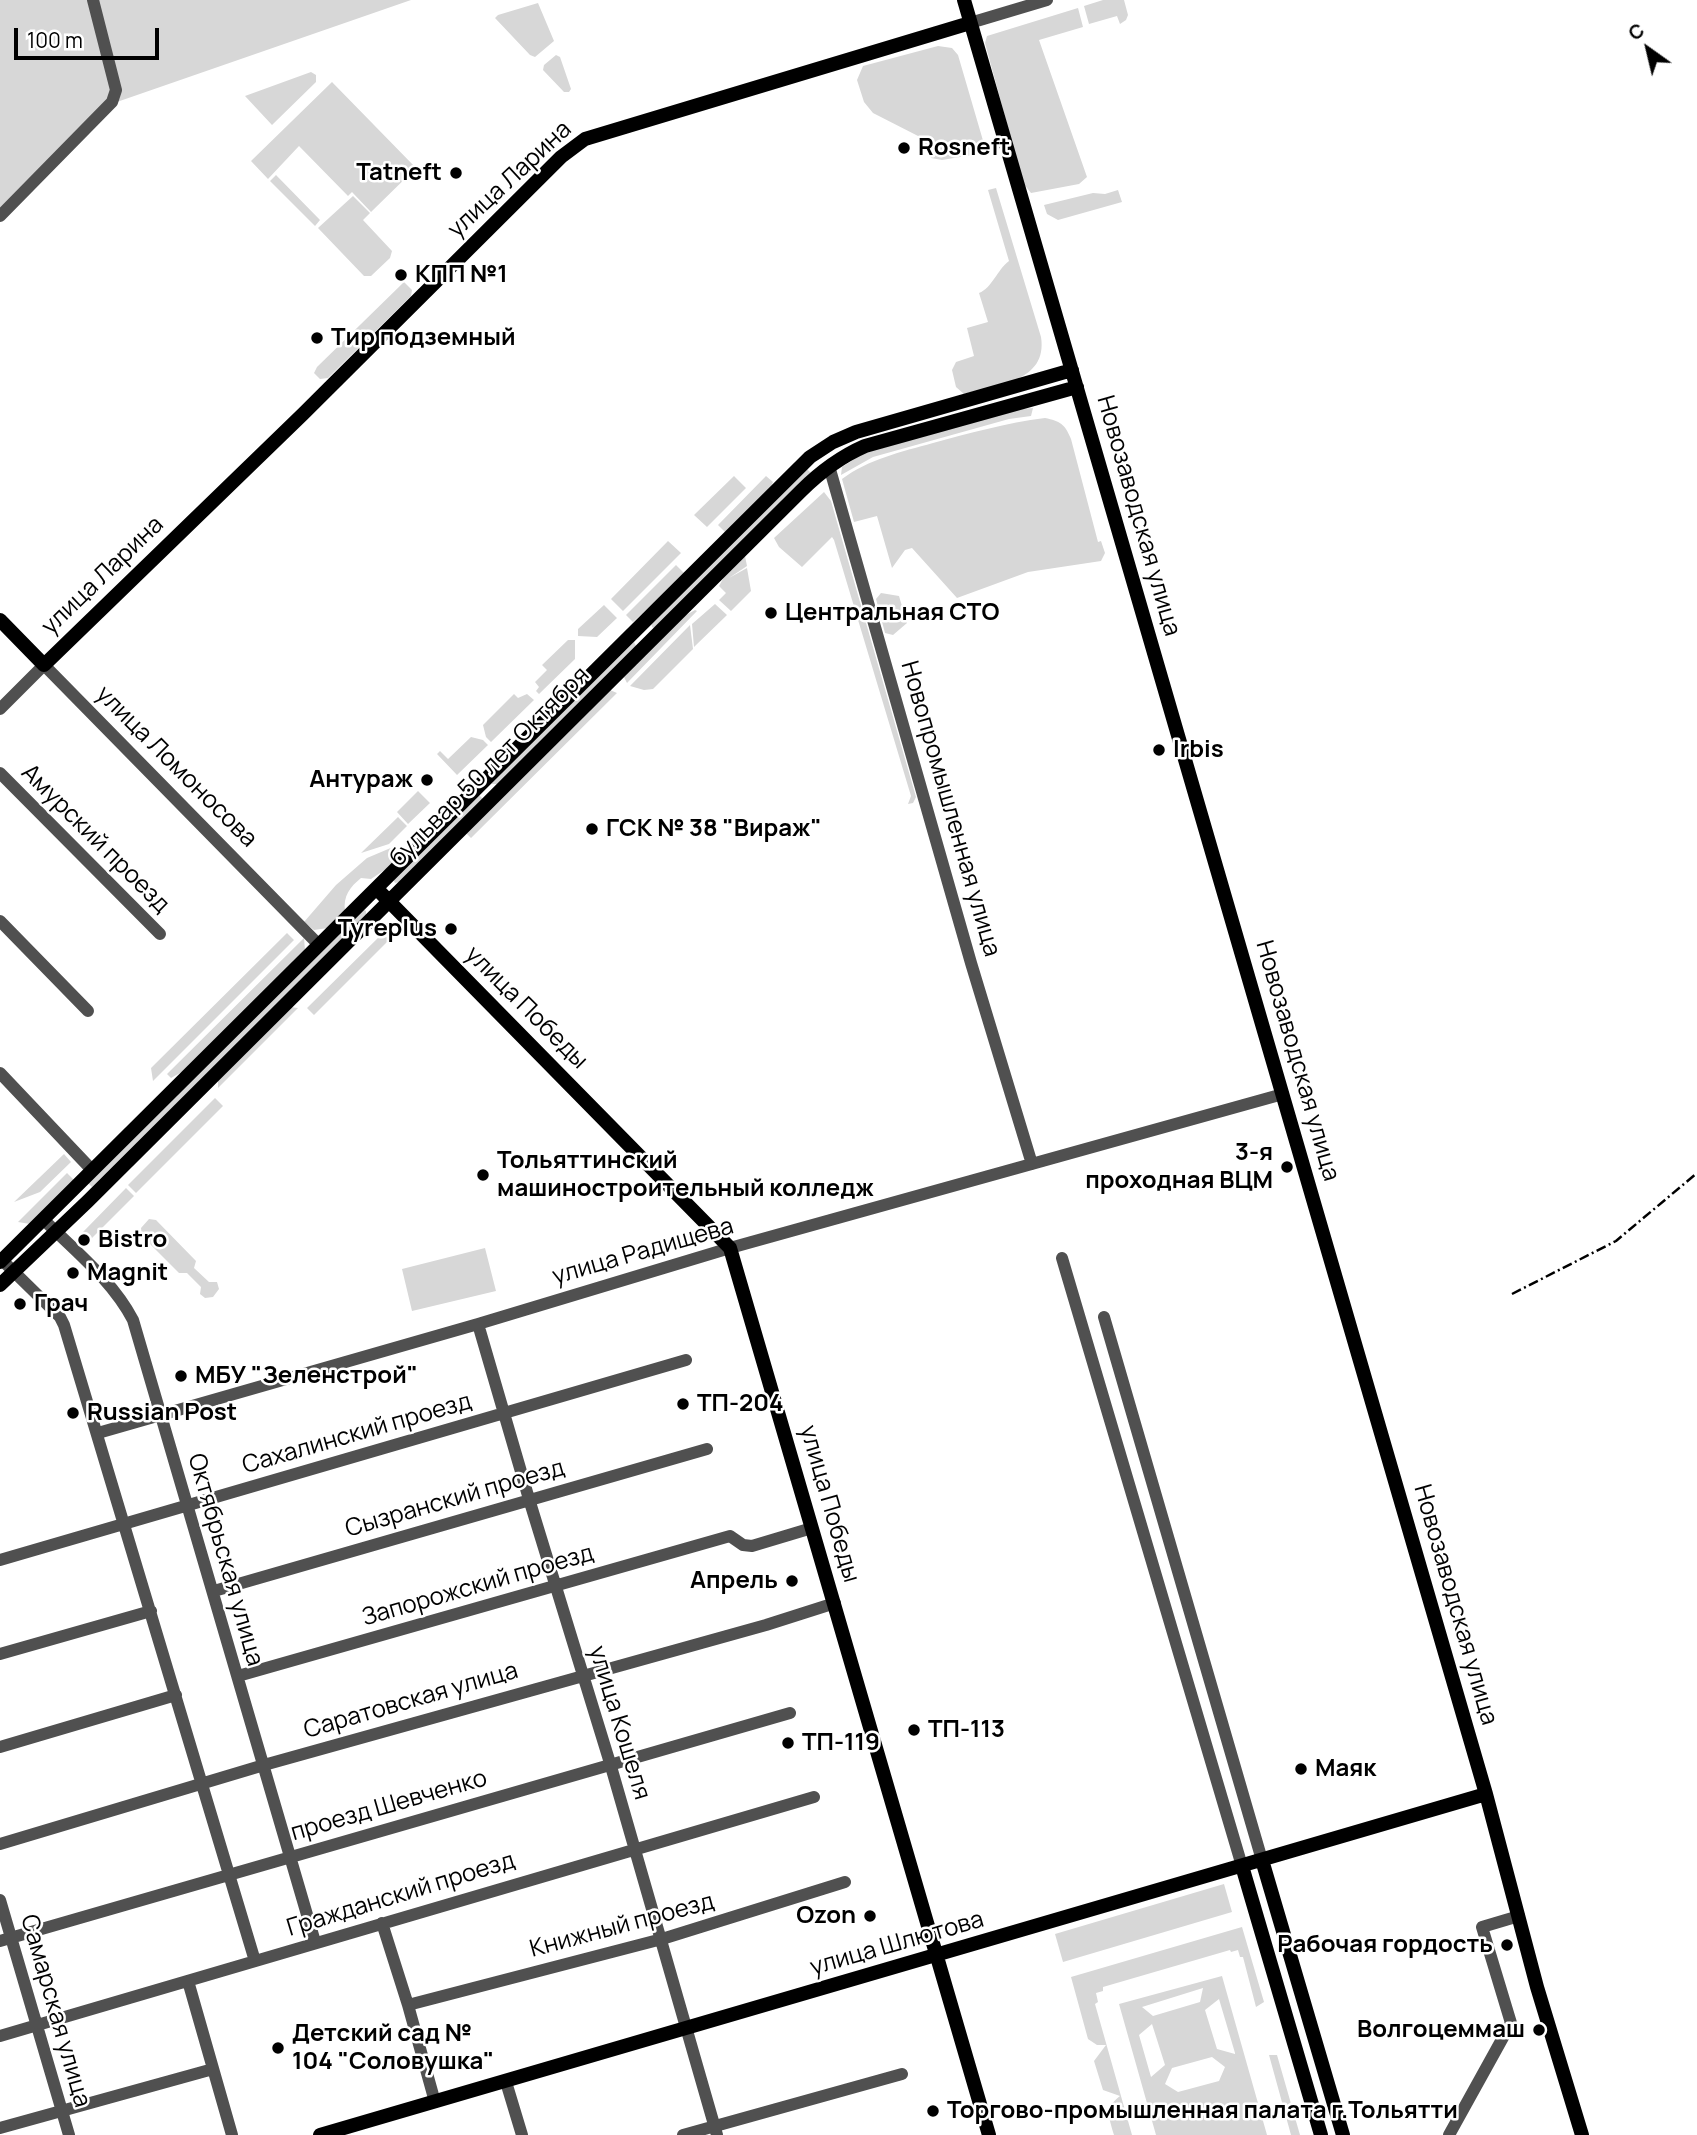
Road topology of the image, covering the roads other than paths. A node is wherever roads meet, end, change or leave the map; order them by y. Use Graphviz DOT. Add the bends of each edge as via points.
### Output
graph roads {
  1 [pos="93,0"];
  2 [pos="964,0"];
  3 [pos="1047,0"];
  4 [pos="970,23"];
  5 [pos="0,216"];
  6 [pos="1072,370"];
  7 [pos="1023,384"];
  8 [pos="1077,387"];
  9 [pos="1026,401"];
  10 [pos="828,466"];
  11 [pos="0,620"];
  12 [pos="635,632"];
  13 [pos="646,644"];
  14 [pos="44,665"];
  15 [pos="0,709"];
  16 [pos="0,773"];
  17 [pos="483,784"];
  18 [pos="494,796"];
  19 [pos="377,889"];
  20 [pos="388,901"];
  21 [pos="0,921"];
  22 [pos="160,934"];
  23 [pos="319,945"];
  24 [pos="88,1011"];
  25 [pos="0,1073"];
  26 [pos="1283,1094"];
  27 [pos="1032,1164"];
  28 [pos="92,1170"];
  29 [pos="43,1219"];
  30 [pos="56,1232"];
  31 [pos="730,1248"];
  32 [pos="1062,1258"];
  33 [pos="1,1261"];
  34 [pos="14,1272"];
  35 [pos="0,1286"];
  36 [pos="1104,1317"];
  37 [pos="478,1324"];
  38 [pos="686,1360"];
  39 [pos="504,1413"];
  40 [pos="162,1415"];
  41 [pos="98,1433"];
  42 [pos="707,1449"];
  43 [pos="529,1500"];
  44 [pos="187,1506"];
  45 [pos="125,1524"];
  46 [pos="812,1528"];
  47 [pos="0,1560"];
  48 [pos="556,1585"];
  49 [pos="214,1591"];
  50 [pos="835,1603"];
  51 [pos="151,1611"];
  52 [pos="0,1654"];
  53 [pos="582,1675"];
  54 [pos="238,1676"];
  55 [pos="176,1695"];
  56 [pos="790,1713"];
  57 [pos="0,1747"];
  58 [pos="610,1763"];
  59 [pos="264,1765"];
  60 [pos="202,1783"];
  61 [pos="1486,1794"];
  62 [pos="814,1797"];
  63 [pos="0,1844"];
  64 [pos="634,1848"];
  65 [pos="290,1858"];
  66 [pos="1262,1860"];
  67 [pos="1242,1866"];
  68 [pos="229,1876"];
  69 [pos="845,1882"];
  70 [pos="0,1900"];
  71 [pos="1519,1916"];
  72 [pos="382,1923"];
  73 [pos="6,1939"];
  74 [pos="662,1939"];
  75 [pos="315,1942"];
  76 [pos="937,1956"];
  77 [pos="255,1961"];
  78 [pos="188,1981"];
  79 [pos="408,2005"];
  80 [pos="38,2025"];
  81 [pos="686,2028"];
  82 [pos="0,2036"];
  83 [pos="213,2068"];
  84 [pos="902,2074"];
  85 [pos="506,2082"];
  86 [pos="435,2102"];
  87 [pos="63,2110"];
  88 [pos="0,2128"];
  89 [pos="715,2131"];
  90 [pos="329,2134"];
  91 [pos="69,2135"];
  92 [pos="232,2135"];
  93 [pos="522,2135"];
  94 [pos="683,2135"];
  95 [pos="989,2135"];
  96 [pos="1321,2135"];
  97 [pos="1343,2135"];
  98 [pos="1449,2135"];
  99 [pos="1582,2135"];
  1 -- 5 [label="street" via="116,90 111,102"];
  2 -- 4 [label="main road, Новозаводская улица"];
  3 -- 4 [label="street, улица Ларина"];
  4 -- 6 [label="main road, Новозаводская улица"];
  4 -- 14 [label="main road, улица Ларина" via="594,134 578,144"];
  6 -- 7 [label="main road, бульвар 50 лет Октября"];
  6 -- 8 [label="main road, Новозаводская улица"];
  7 -- 9 [label="main road" via="1033,392"];
  7 -- 12 [label="main road, бульвар 50 лет Октября" via="873,426 833,442 810,457"];
  8 -- 9 [label="main road, бульвар 50 лет Октября"];
  8 -- 26 [label="main road, Новозаводская улица"];
  9 -- 10 [label="main road, бульвар 50 лет Октября" via="865,446"];
  10 -- 13 [label="main road, бульвар 50 лет Октября"];
  10 -- 27 [label="street, Новопромышленная улица"];
  11 -- 14 [label="main road, улица Ломоносова"];
  12 -- 13 [label="main road"];
  12 -- 17 [label="main road, бульвар 50 лет Октября"];
  13 -- 18 [label="main road, бульвар 50 лет Октября"];
  14 -- 15 [label="street, улица Ларина"];
  14 -- 23 [label="street, улица Ломоносова"];
  16 -- 22 [label="street, Амурский проезд"];
  17 -- 18 [label="main road"];
  17 -- 19 [label="main road, бульвар 50 лет Октября"];
  18 -- 20 [label="main road, бульвар 50 лет Октября"];
  19 -- 20 [label="main road, улица Победы"];
  19 -- 23 [label="main road, бульвар 50 лет Октября"];
  20 -- 30 [label="main road, бульвар 50 лет Октября"];
  20 -- 31 [label="main road, улица Победы"];
  21 -- 24 [label="street"];
  23 -- 28 [label="main road, бульвар 50 лет Октября"];
  25 -- 28 [label="street"];
  26 -- 27 [label="street, улица Радищева"];
  26 -- 61 [label="main road, Новозаводская улица"];
  27 -- 31 [label="street, улица Радищева"];
  28 -- 29 [label="main road, бульвар 50 лет Октября"];
  29 -- 30 [label="street, Октябрьская улица"];
  29 -- 33 [label="main road, бульвар 50 лет Октября"];
  30 -- 34 [label="main road, бульвар 50 лет Октября"];
  30 -- 40 [label="street, Октябрьская улица" via="122,1299 133,1320"];
  31 -- 37 [label="street, улица Радищева"];
  31 -- 46 [label="main road, улица Победы"];
  32 -- 67 [label="street"];
  33 -- 34 [label="street"];
  34 -- 35 [label="main road, бульвар 50 лет Октября"];
  34 -- 41 [label="street" via="65,1325"];
  36 -- 66 [label="street"];
  37 -- 39 [label="street, улица Кошеля"];
  37 -- 40 [label="street, улица Радищева"];
  38 -- 39 [label="street, Сахалинский проезд"];
  39 -- 43 [label="street, улица Кошеля"];
  39 -- 44 [label="street, Сахалинский проезд"];
  40 -- 41 [label="street, улица Радищева"];
  40 -- 44 [label="street, Октябрьская улица"];
  41 -- 45 [label="street"];
  42 -- 43 [label="street, Сызранский проезд"];
  43 -- 48 [label="street, улица Кошеля"];
  43 -- 49 [label="street, Сызранский проезд"];
  44 -- 45 [label="street, Сахалинский проезд"];
  44 -- 49 [label="street, Октябрьская улица"];
  45 -- 47 [label="street, Сахалинский проезд"];
  45 -- 51 [label="street"];
  46 -- 48 [label="street, Запорожский проезд" via="752,1546 730,1536"];
  46 -- 50 [label="main road, улица Победы"];
  48 -- 53 [label="street, улица Кошеля"];
  48 -- 54 [label="street, Запорожский проезд"];
  49 -- 54 [label="street, Октябрьская улица"];
  50 -- 53 [label="street, Саратовская улица"];
  50 -- 76 [label="main road, улица Победы"];
  51 -- 52 [label="street"];
  51 -- 55 [label="street"];
  53 -- 58 [label="street, улица Кошеля"];
  53 -- 59 [label="street, Саратовская улица"];
  54 -- 59 [label="street, Октябрьская улица"];
  55 -- 57 [label="street"];
  55 -- 60 [label="street"];
  56 -- 58 [label="street, проезд Шевченко"];
  58 -- 64 [label="street, улица Кошеля"];
  58 -- 65 [label="street, проезд Шевченко"];
  59 -- 60 [label="street, Саратовская улица"];
  59 -- 65 [label="street, Октябрьская улица"];
  60 -- 63 [label="street, Саратовская улица"];
  60 -- 68 [label="street"];
  61 -- 66 [label="main road, улица Шлютова"];
  61 -- 71 [label="main road, Новозаводская улица"];
  62 -- 64 [label="street, Гражданский проезд"];
  64 -- 72 [label="street, Гражданский проезд"];
  64 -- 74 [label="street, улица Кошеля"];
  65 -- 68 [label="street, проезд Шевченко"];
  65 -- 75 [label="street, Октябрьская улица"];
  66 -- 67 [label="main road, улица Шлютова"];
  66 -- 97 [label="main road"];
  67 -- 76 [label="main road, улица Шлютова"];
  67 -- 96 [label="main road"];
  68 -- 73 [label="street, проезд Шевченко"];
  68 -- 77 [label="street"];
  69 -- 74 [label="street, Книжный проезд"];
  70 -- 73 [label="street, Самарская улица"];
  71 -- 98 [label="street" via="1482,1927 1511,2024"];
  71 -- 99 [label="main road, Новозаводская улица"];
  72 -- 75 [label="street, Гражданский проезд"];
  72 -- 79 [label="street"];
  73 -- 80 [label="street, Самарская улица"];
  74 -- 79 [label="street, Книжный проезд"];
  74 -- 81 [label="street, улица Кошеля"];
  75 -- 77 [label="street, Гражданский проезд"];
  76 -- 81 [label="main road, улица Шлютова"];
  76 -- 95 [label="main road, улица Победы"];
  77 -- 78 [label="street, Гражданский проезд"];
  78 -- 80 [label="street, Гражданский проезд"];
  78 -- 83 [label="street"];
  79 -- 86 [label="street"];
  80 -- 82 [label="street, Гражданский проезд"];
  80 -- 87 [label="street, Самарская улица"];
  81 -- 85 [label="main road, улица Шлютова"];
  81 -- 89 [label="street, улица Кошеля"];
  83 -- 87 [label="street"];
  83 -- 92 [label="street"];
  84 -- 89 [label="street"];
  85 -- 86 [label="main road, улица Шлютова"];
  85 -- 93 [label="street"];
  86 -- 90 [label="main road, улица Шлютова"];
  87 -- 88 [label="street"];
  87 -- 91 [label="street, Самарская улица"];
  89 -- 94 [label="street"];
}
